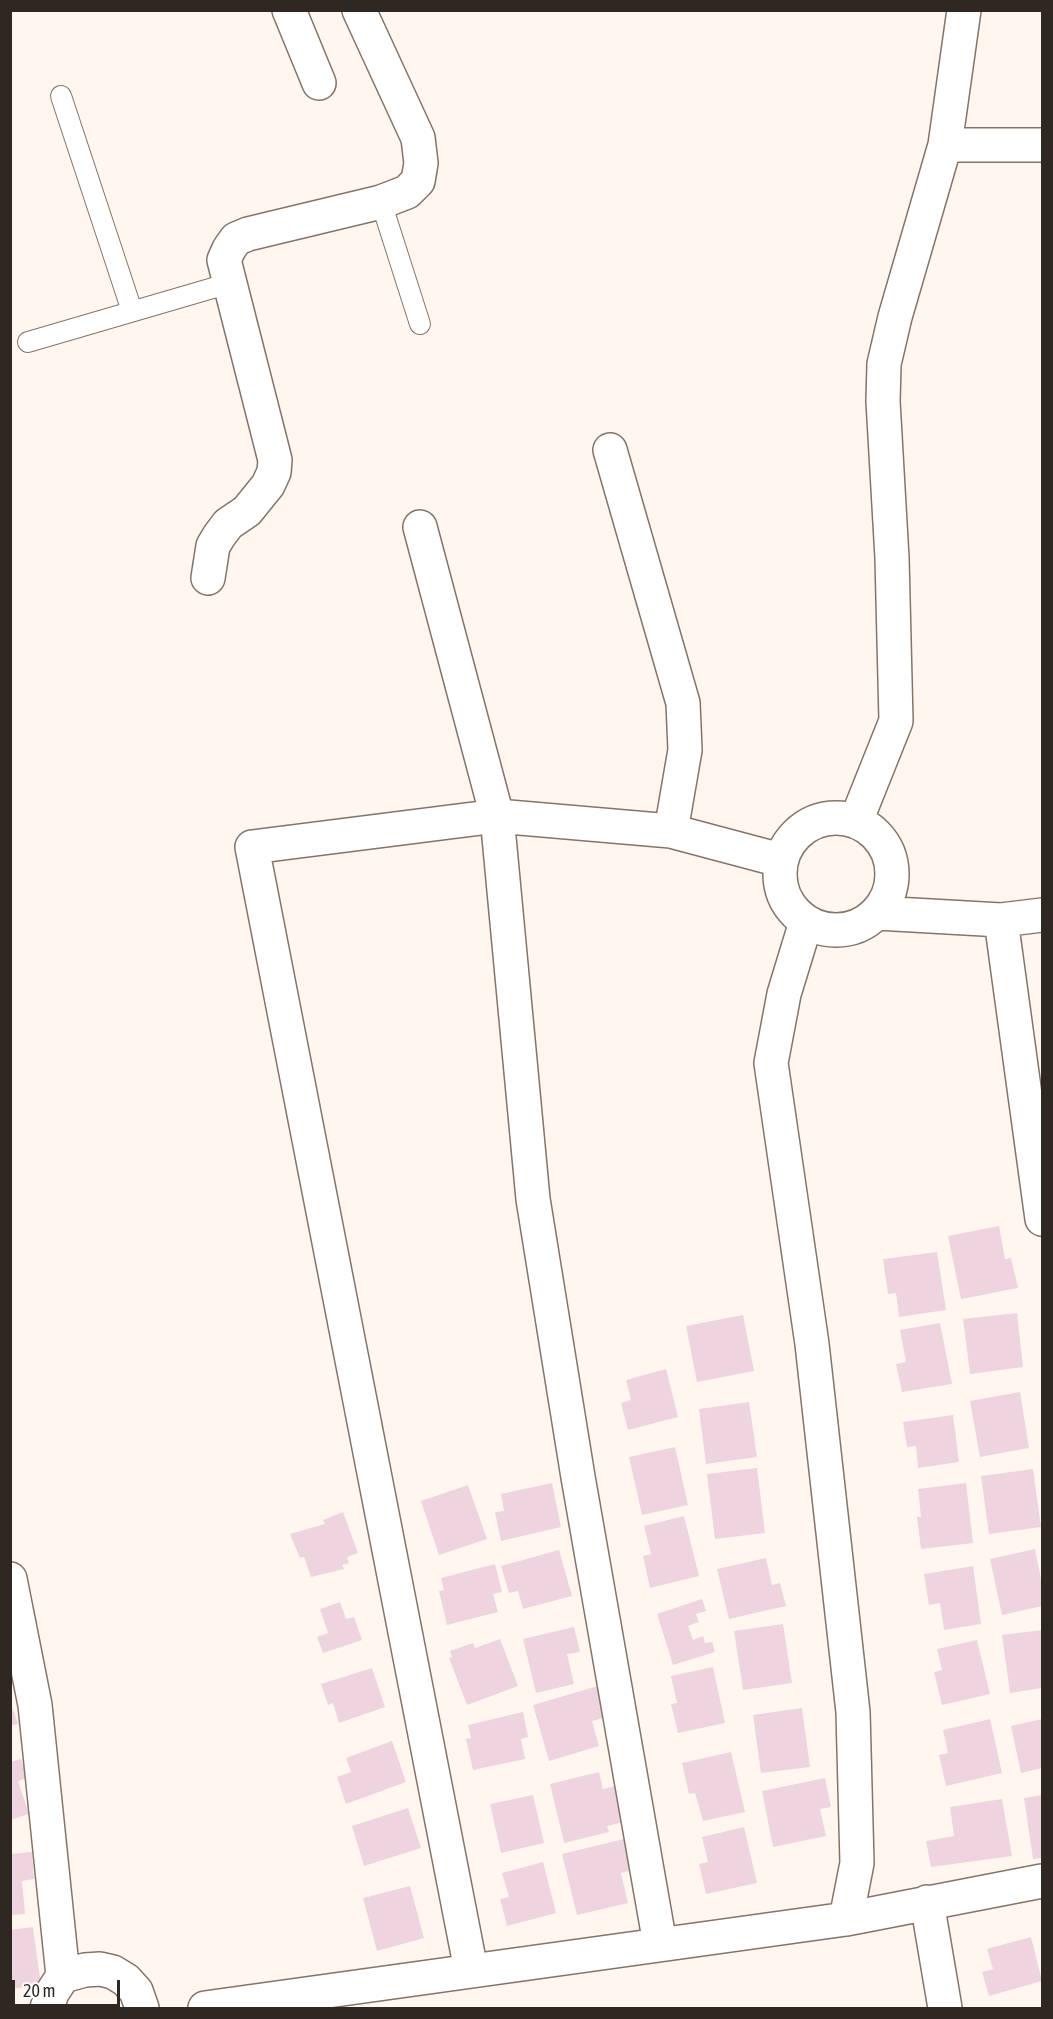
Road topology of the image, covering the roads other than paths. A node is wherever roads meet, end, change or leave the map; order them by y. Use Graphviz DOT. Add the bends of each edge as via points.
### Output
graph roads {
  1 [pos="289,10"];
  2 [pos="359,10"];
  3 [pos="964,10"];
  4 [pos="319,83"];
  5 [pos="61,96"];
  6 [pos="945,145"];
  7 [pos="1042,145"];
  8 [pos="381,202"];
  9 [pos="230,283"];
  10 [pos="132,311"];
  11 [pos="420,324"];
  12 [pos="28,342"];
  13 [pos="609,450"];
  14 [pos="420,526"];
  15 [pos="208,578"];
  16 [pos="497,816"];
  17 [pos="856,821"];
  18 [pos="672,831"];
  19 [pos="780,860"];
  20 [pos="877,913"];
  21 [pos="1042,915"];
  22 [pos="1001,920"];
  23 [pos="806,922"];
  24 [pos="1042,1219"];
  25 [pos="10,1579"];
  26 [pos="1042,1881"];
  27 [pos="927,1902"];
  28 [pos="846,1918"];
  29 [pos="660,1944"];
  30 [pos="471,1971"];
  31 [pos="63,1976"];
  32 [pos="352,1998"];
  33 [pos="47,2008"];
  34 [pos="142,2008"];
  35 [pos="205,2008"];
  36 [pos="945,2008"];
  1 -- 4 [label="street"];
  2 -- 8 [label="street" via="418,138 421,163 417,181 407,192"];
  3 -- 6 [label="street"];
  5 -- 10 [label="lane"];
  6 -- 7 [label="street"];
  6 -- 17 [label="street" via="884,364 896,721"];
  8 -- 9 [label="street" via="236,239 224,260"];
  8 -- 11 [label="lane"];
  9 -- 10 [label="lane"];
  9 -- 15 [label="street" via="275,460 268,485 246,511 228,524 213,546"];
  10 -- 12 [label="lane"];
  13 -- 18 [label="street" via="683,703 685,750"];
  14 -- 16 [label="street"];
  16 -- 18 [label="street"];
  16 -- 29 [label="street" via="533,1199"];
  16 -- 30 [label="street" via="252,848"];
  17 -- 19 [label="street" via="837,817 818,820 801,829"];
  17 -- 20 [label="street" via="872,830 891,861 888,898"];
  18 -- 19 [label="street"];
  19 -- 23 [label="street" via="783,896"];
  20 -- 22 [label="street"];
  20 -- 23 [label="street" via="862,925 844,930 824,930"];
  21 -- 22 [label="street"];
  22 -- 24 [label="street"];
  23 -- 28 [label="street" via="784,994 771,1063 812,1344 853,1712 857,1863"];
  25 -- 31 [label="street" via="35,1705"];
  26 -- 27 [label="street"];
  27 -- 28 [label="street"];
  27 -- 36 [label="street"];
  28 -- 29 [label="street"];
  29 -- 30 [label="street"];
  30 -- 32 [label="street"];
  31 -- 33 [label="street"];
  31 -- 34 [label="street" via="85,1970 114,1972 136,1991"];
  32 -- 35 [label="street"];
}
